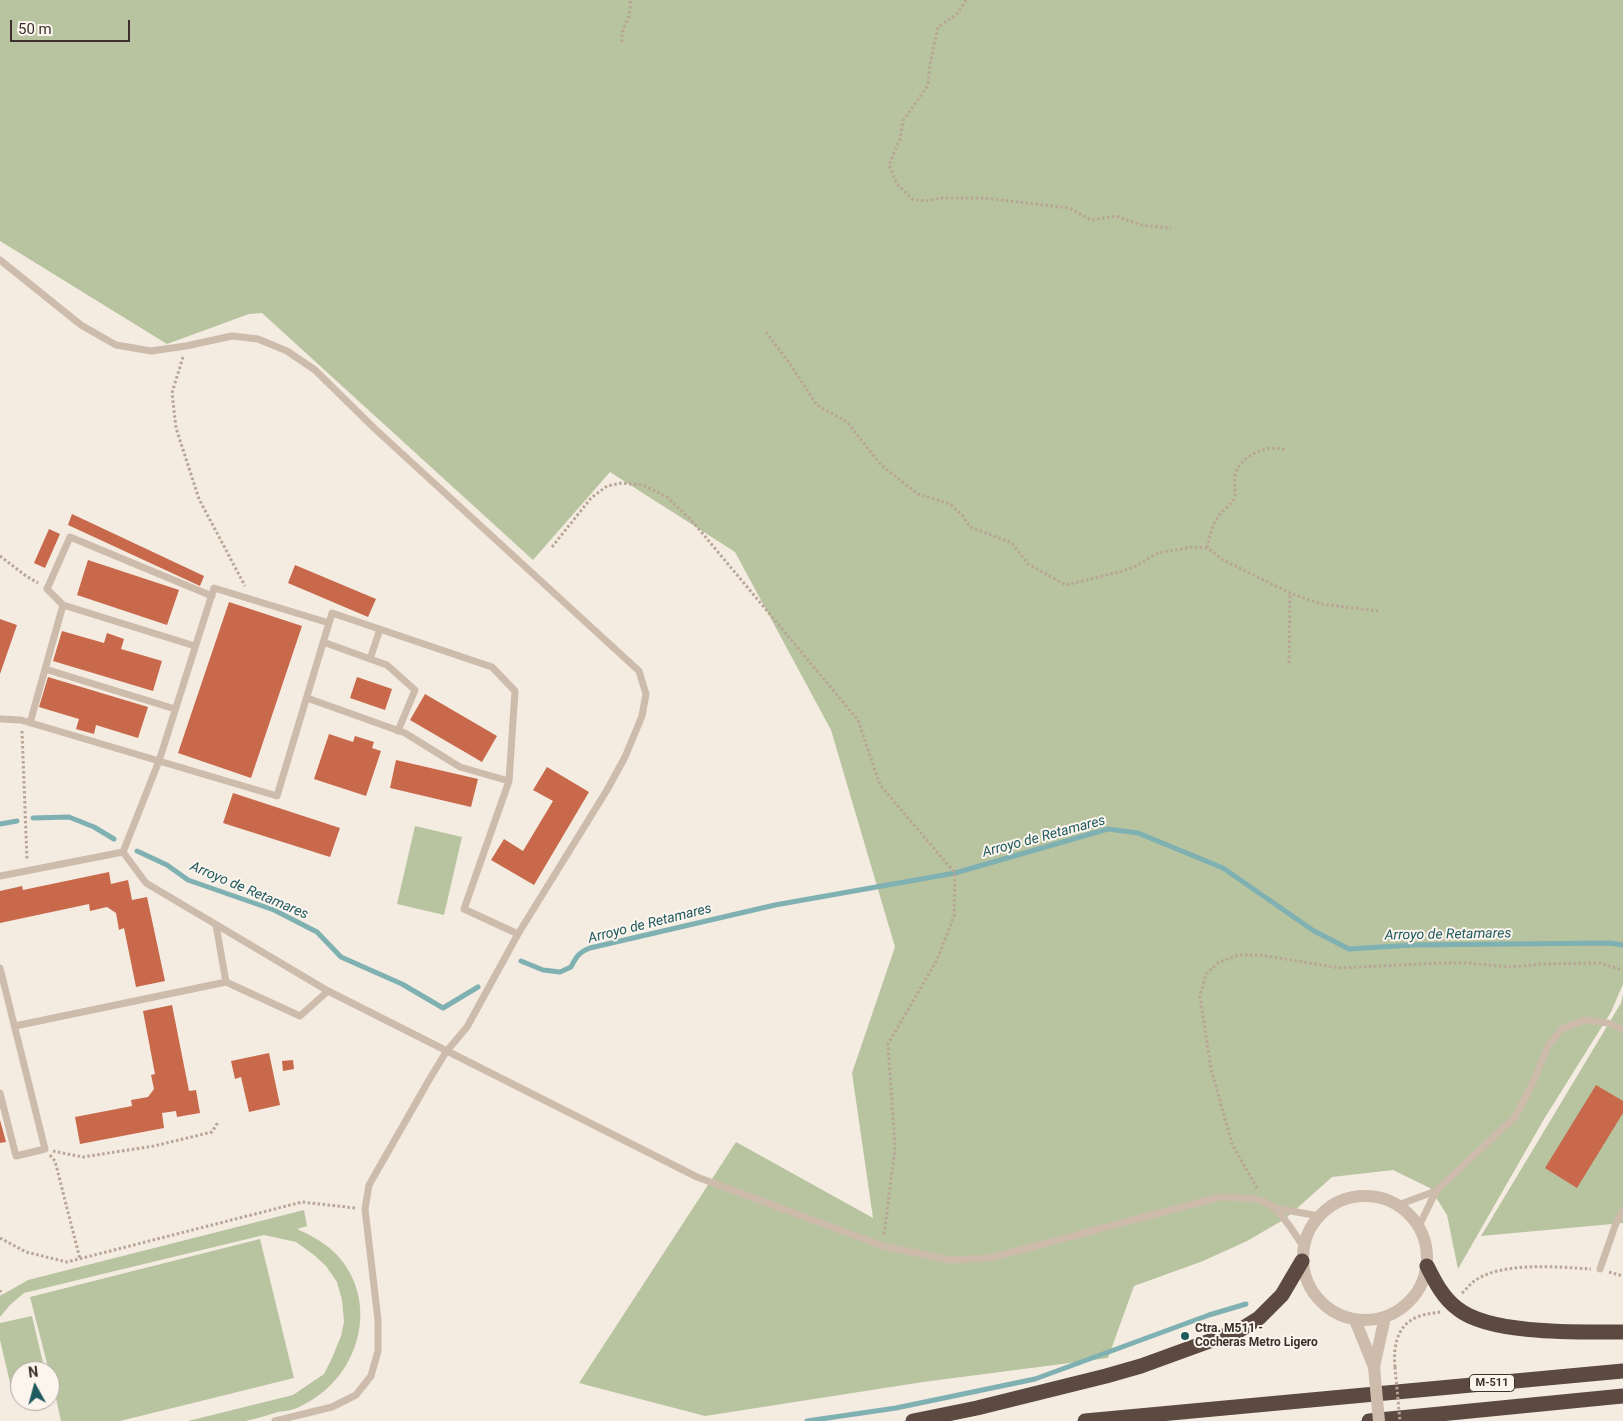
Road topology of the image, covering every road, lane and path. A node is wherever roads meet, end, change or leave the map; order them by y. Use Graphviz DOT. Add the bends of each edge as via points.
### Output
graph roads {
  1 [pos="631,0"];
  2 [pos="966,0"];
  3 [pos="622,42"];
  4 [pos="1171,228"];
  5 [pos="0,260"];
  6 [pos="766,332"];
  7 [pos="186,346"];
  8 [pos="1285,450"];
  9 [pos="552,547"];
  10 [pos="1207,548"];
  11 [pos="0,556"];
  12 [pos="48,589"];
  13 [pos="1290,593"];
  14 [pos="212,596"];
  15 [pos="253,600"];
  16 [pos="63,605"];
  17 [pos="1378,611"];
  18 [pos="329,623"];
  19 [pos="380,629"];
  20 [pos="324,642"];
  21 [pos="195,646"];
  22 [pos="370,659"];
  23 [pos="1289,662"];
  24 [pos="45,669"];
  25 [pos="307,698"];
  26 [pos="175,709"];
  27 [pos="0,719"];
  28 [pos="21,720"];
  29 [pos="30,723"];
  30 [pos="398,730"];
  31 [pos="159,761"];
  32 [pos="509,781"];
  33 [pos="26,852"];
  34 [pos="123,852"];
  35 [pos="0,876"];
  36 [pos="216,925"];
  37 [pos="518,934"];
  38 [pos="0,968"];
  39 [pos="1623,970"];
  40 [pos="226,982"];
  41 [pos="328,991"];
  42 [pos="14,1026"];
  43 [pos="1623,1028"];
  44 [pos="446,1052"];
  45 [pos="0,1093"];
  46 [pos="218,1122"];
  47 [pos="45,1149"];
  48 [pos="55,1161"];
  49 [pos="1436,1191"];
  50 [pos="1267,1203"];
  51 [pos="1398,1205"];
  52 [pos="1275,1208"];
  53 [pos="365,1209"];
  54 [pos="1623,1211"];
  55 [pos="1319,1216"];
  56 [pos="1419,1226"];
  57 [pos="0,1238"];
  58 [pos="883,1246"];
  59 [pos="1303,1254"];
  60 [pos="80,1259"];
  61 [pos="1427,1266"];
  62 [pos="1600,1269"];
  63 [pos="0,1290"];
  64 [pos="1,1295"];
  65 [pos="1451,1304"];
  66 [pos="1385,1317"];
  67 [pos="1355,1320"];
  68 [pos="1623,1332"];
  69 [pos="1374,1368"];
  70 [pos="1623,1371"];
  71 [pos="1623,1396"];
  72 [pos="275,1421"];
  73 [pos="913,1421"];
  74 [pos="1085,1421"];
  75 [pos="1369,1421"];
  76 [pos="1379,1421"];
  77 [pos="1400,1421"];
  1 -- 3 [label="path"];
  2 -- 4 [label="path" via="957,14 938,27 928,85 904,121 889,166 897,184 912,199 984,198 1070,208 1091,220 1116,216 1141,225"];
  5 -- 7 [label="lane" via="81,325 116,344 151,351"];
  6 -- 10 [label="path" via="817,404 847,422 881,465 918,494 950,504 970,527 1012,544 1028,564 1066,585 1120,572 1172,549"];
  7 -- 15 [label="path" via="172,393 176,428 199,499"];
  7 -- 37 [label="lane" via="232,336 258,339 287,351 315,370 638,671 646,694 642,716 625,757"];
  8 -- 10 [label="path" via="1266,449 1251,455 1240,465 1235,476 1234,501 1212,527"];
  9 -- 58 [label="path" via="591,498 607,486 622,483 643,485 667,497 693,522 858,720 880,785 956,873 954,916 937,960 888,1044 896,1148"];
  10 -- 13 [label="path" via="1223,560"];
  11 -- 12 [label="path"];
  12 -- 14 [label="lane" via="70,537"];
  12 -- 16 [label="lane"];
  13 -- 17 [label="path" via="1321,604"];
  13 -- 23 [label="path"];
  14 -- 15 [label="lane" via="214,588"];
  14 -- 21 [label="lane"];
  15 -- 18 [label="lane"];
  16 -- 21 [label="lane"];
  16 -- 24 [label="lane"];
  18 -- 19 [label="lane" via="332,613"];
  18 -- 20 [label="lane"];
  19 -- 22 [label="lane"];
  19 -- 32 [label="lane" via="492,667 515,691"];
  20 -- 22 [label="lane"];
  20 -- 25 [label="lane"];
  21 -- 26 [label="lane"];
  22 -- 30 [label="lane" via="387,666 415,690"];
  24 -- 26 [label="lane"];
  24 -- 29 [label="lane"];
  25 -- 30 [label="lane"];
  25 -- 31 [label="lane" via="277,796"];
  26 -- 31 [label="lane"];
  27 -- 28 [label="lane"];
  28 -- 29 [label="lane"];
  28 -- 33 [label="path"];
  29 -- 31 [label="lane"];
  30 -- 32 [label="lane" via="460,767"];
  31 -- 34 [label="lane"];
  32 -- 37 [label="lane" via="464,909"];
  34 -- 35 [label="lane"];
  34 -- 36 [label="lane" via="146,884"];
  36 -- 40 [label="lane"];
  36 -- 41 [label="lane"];
  37 -- 44 [label="lane" via="467,1026"];
  38 -- 42 [label="lane"];
  39 -- 50 [label="path" via="1599,963 1510,967 1439,963 1340,968 1239,955 1219,962 1206,974 1200,996 1211,1069 1232,1144"];
  40 -- 41 [label="lane" via="300,1016"];
  40 -- 42 [label="lane"];
  41 -- 44 [label="lane"];
  42 -- 47 [label="lane"];
  43 -- 49 [label="lane" via="1584,1020 1562,1029 1548,1046 1514,1117"];
  44 -- 53 [label="lane" via="369,1185"];
  44 -- 58 [label="lane" via="698,1178"];
  45 -- 47 [label="lane" via="16,1156"];
  46 -- 47 [label="path" via="212,1132 145,1148 83,1157"];
  48 -- 60 [label="path"];
  49 -- 51 [label="lane"];
  49 -- 56 [label="lane"];
  50 -- 52 [label="lane"];
  50 -- 58 [label="lane" via="1250,1198 1220,1197 990,1258 950,1260"];
  51 -- 55 [label="street" via="1385,1199 1357,1196 1336,1203"];
  51 -- 56 [label="street"];
  52 -- 55 [label="lane"];
  52 -- 59 [label="lane"];
  53 -- 60 [label="path" via="302,1202"];
  53 -- 72 [label="lane" via="378,1320 378,1351 371,1376 356,1395 332,1407"];
  54 -- 62 [label="lane"];
  55 -- 59 [label="street" via="1309,1230"];
  56 -- 61 [label="street" via="1426,1245"];
  57 -- 60 [label="path" via="26,1252 67,1262"];
  59 -- 67 [label="street" via="1304,1275 1318,1300 1341,1316"];
  59 -- 73 [label="highway" via="1282,1295 1259,1318 1240,1330 1106,1376"];
  61 -- 65 [label="highway"];
  61 -- 66 [label="street" via="1413,1298"];
  62 -- 65 [label="path" via="1543,1266 1496,1271 1474,1282"];
  63 -- 64 [label="path"];
  65 -- 68 [label="highway" via="1482,1320 1517,1328"];
  65 -- 77 [label="path, bridge" via="1440,1312 1416,1317 1406,1325 1395,1343"];
  66 -- 67 [label="street"];
  66 -- 69 [label="street"];
  67 -- 69 [label="street"];
  69 -- 76 [label="street, bridge"];
  70 -- 74 [label="highway, M-511"];
  71 -- 75 [label="highway, M-511"];
}
